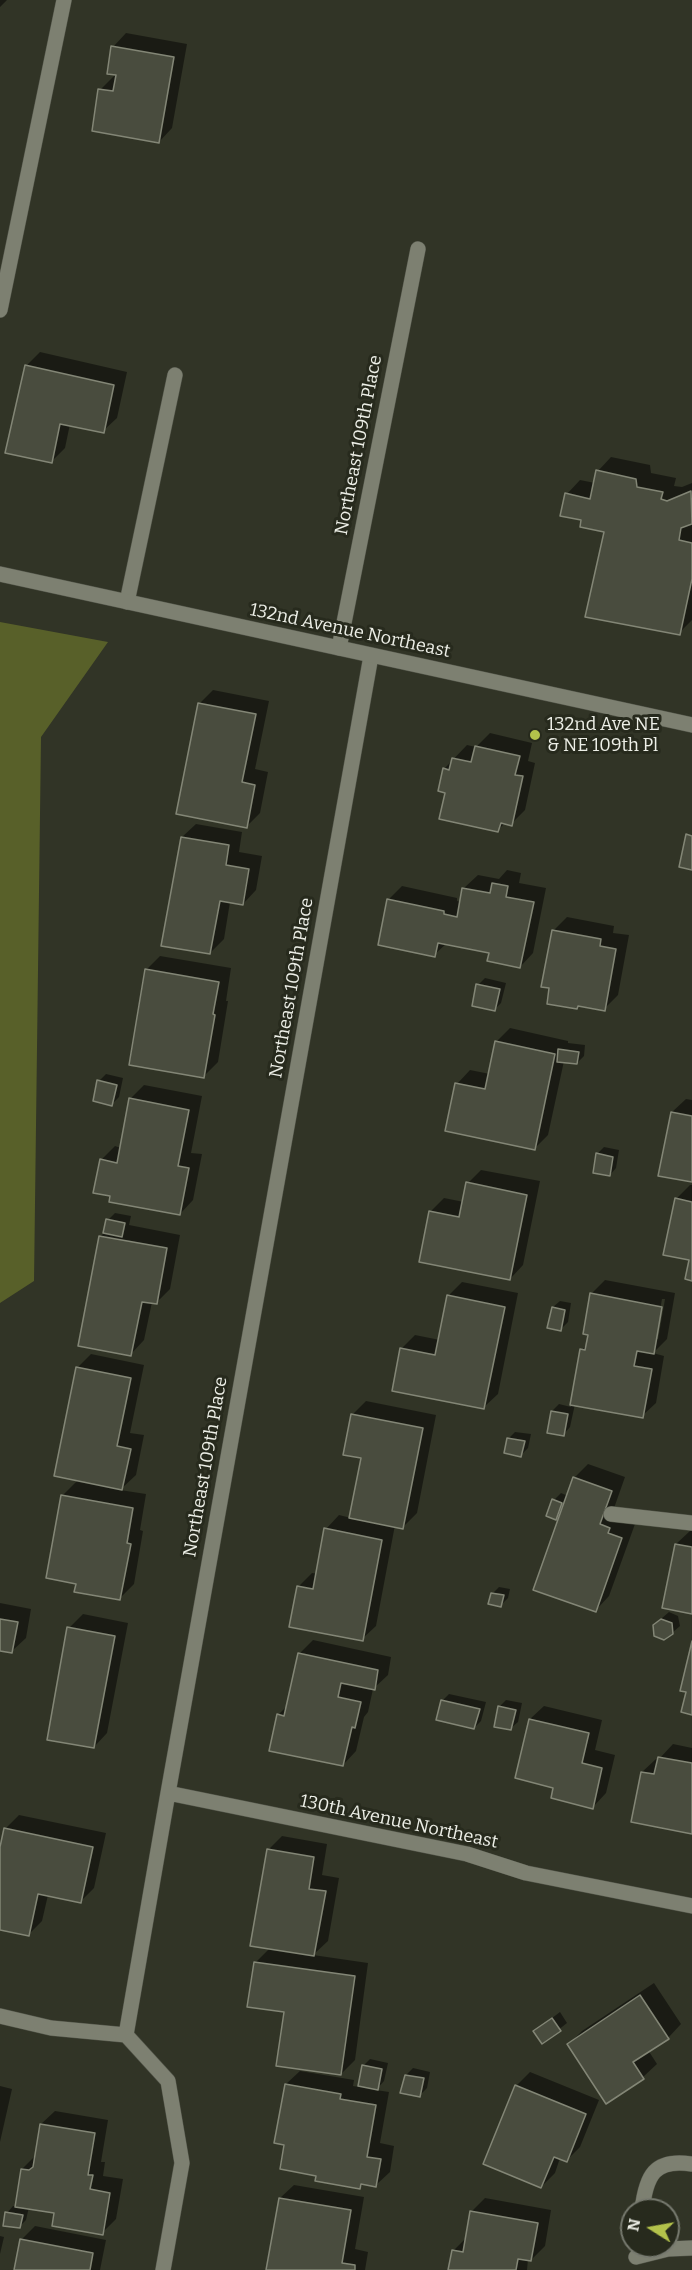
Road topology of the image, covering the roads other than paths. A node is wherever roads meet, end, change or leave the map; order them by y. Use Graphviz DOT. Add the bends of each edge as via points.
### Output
graph roads {
  1 [pos="64,0"];
  2 [pos="418,249"];
  3 [pos="0,309"];
  4 [pos="175,375"];
  5 [pos="0,574"];
  6 [pos="127,602"];
  7 [pos="339,648"];
  8 [pos="371,656"];
  9 [pos="692,725"];
  10 [pos="610,1514"];
  11 [pos="692,1523"];
  12 [pos="168,1793"];
  13 [pos="692,1905"];
  14 [pos="0,2016"];
  15 [pos="126,2035"];
  16 [pos="692,2164"];
  17 [pos="644,2198"];
  18 [pos="163,2270"];
  1 -- 3 [label="street"];
  2 -- 7 [label="street, Northeast 109th Place"];
  4 -- 6 [label="street"];
  5 -- 6 [label="street, 132nd Avenue Northeast"];
  6 -- 7 [label="street, 132nd Avenue Northeast"];
  7 -- 8 [label="street, 132nd Avenue Northeast"];
  8 -- 9 [label="street, 132nd Avenue Northeast"];
  8 -- 12 [label="street, Northeast 109th Place"];
  10 -- 11 [label="street"];
  12 -- 13 [label="street, 130th Avenue Northeast" via="467,1854 526,1873"];
  12 -- 15 [label="street, Northeast 109th Place"];
  14 -- 15 [label="street" via="51,2028"];
  15 -- 18 [label="street" via="168,2081 182,2163"];
  16 -- 17 [label="street" via="663,2164 655,2170"];
}
